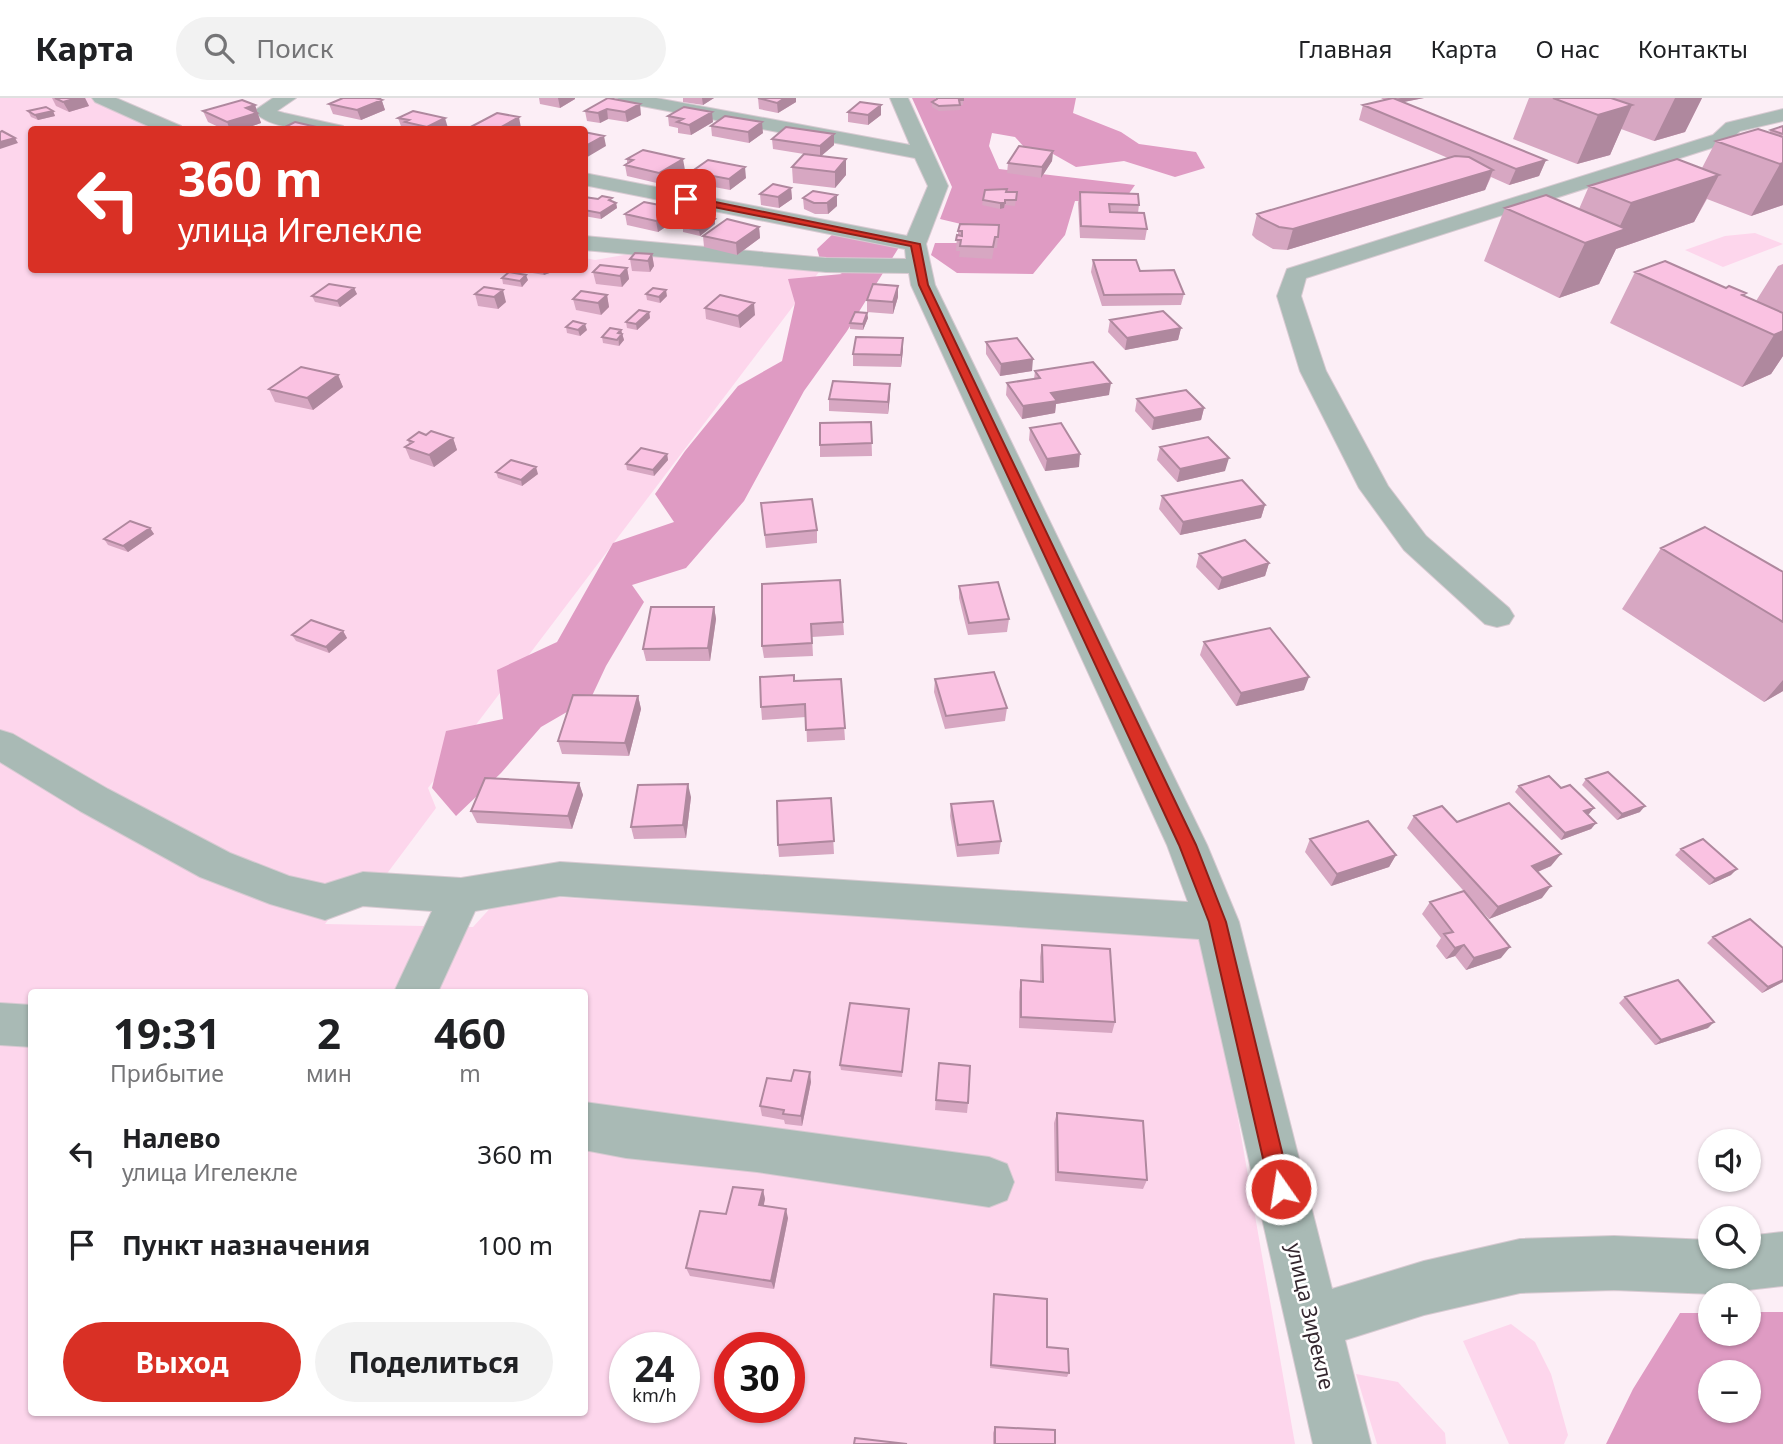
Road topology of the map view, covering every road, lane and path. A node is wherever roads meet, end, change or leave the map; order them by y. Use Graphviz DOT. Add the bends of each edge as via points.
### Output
graph roads {
  1 [pos="101,98"];
  2 [pos="287,98"];
  3 [pos="626,98"];
  4 [pos="741,98"];
  5 [pos="899,98"];
  6 [pos="717,113"];
  7 [pos="1783,115"];
  8 [pos="272,124"];
  9 [pos="165,126"];
  10 [pos="293,126"];
  11 [pos="1732,127"];
  12 [pos="1771,139"];
  13 [pos="922,153"];
  14 [pos="588,180"];
  15 [pos="588,243"];
  16 [pos="917,255"];
  17 [pos="1497,615"];
  18 [pos="0,744"];
  19 [pos="461,896"];
  20 [pos="1217,922"];
  21 [pos="417,989"];
  22 [pos="0,1024"];
  23 [pos="28,1026"];
  24 [pos="588,1127"];
  25 [pos="989,1182"];
  26 [pos="1783,1259"];
  27 [pos="1312,1323"];
  28 [pos="1342,1444"];
  1 -- 9 [label="street"];
  2 -- 8 [label="street" via="262,110"];
  3 -- 6 [label="street"];
  4 -- 6 [label="street"];
  5 -- 13 [label="street"];
  6 -- 13 [label="street"];
  7 -- 11 [label="street"];
  8 -- 10 [label="street"];
  11 -- 12 [label="street"];
  11 -- 17 [label="street" via="1720,139 1295,274 1289,296 1313,371 1374,488 1415,543"];
  13 -- 16 [label="street" via="938,187"];
  14 -- 16 [label="street"];
  15 -- 16 [label="street" via="826,265"];
  16 -- 20 [label="street, улица Зирекле" via="923,285 1187,845"];
  18 -- 19 [label="street" via="215,865 285,892 325,902 362,889"];
  19 -- 20 [label="street" via="560,879"];
  19 -- 21 [label="street"];
  20 -- 27 [label="street, улица Зирекле"];
  22 -- 23 [label="street"];
  24 -- 25 [label="street"];
  26 -- 27 [label="street" via="1713,1267 1520,1266 1424,1288"];
  27 -- 28 [label="street, улица Зирекле"];
}
